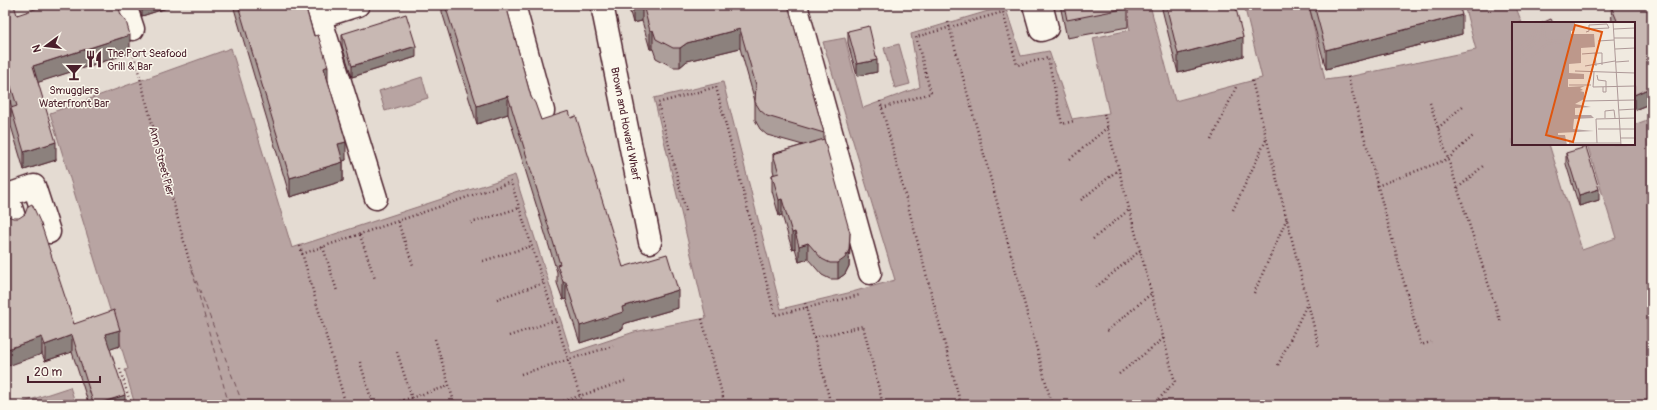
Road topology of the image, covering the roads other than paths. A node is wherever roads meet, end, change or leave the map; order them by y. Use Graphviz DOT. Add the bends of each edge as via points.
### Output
graph roads {
  1 [pos="125,5"];
  2 [pos="358,5"];
  3 [pos="514,5"];
  4 [pos="602,5"];
  5 [pos="796,5"];
  6 [pos="318,11"];
  7 [pos="133,29"];
  8 [pos="543,111"];
  9 [pos="6,195"];
  10 [pos="376,198"];
  11 [pos="16,223"];
  12 [pos="49,232"];
  13 [pos="650,242"];
  14 [pos="870,273"];
  1 -- 7 [label="street"];
  2 -- 6 [label="street"];
  3 -- 8 [label="street"];
  4 -- 13 [label="street, Brown and Howard Wharf"];
  5 -- 14 [label="street"];
  6 -- 10 [label="street"];
  9 -- 11 [label="street"];
  9 -- 12 [label="street" via="34,186"];
}
